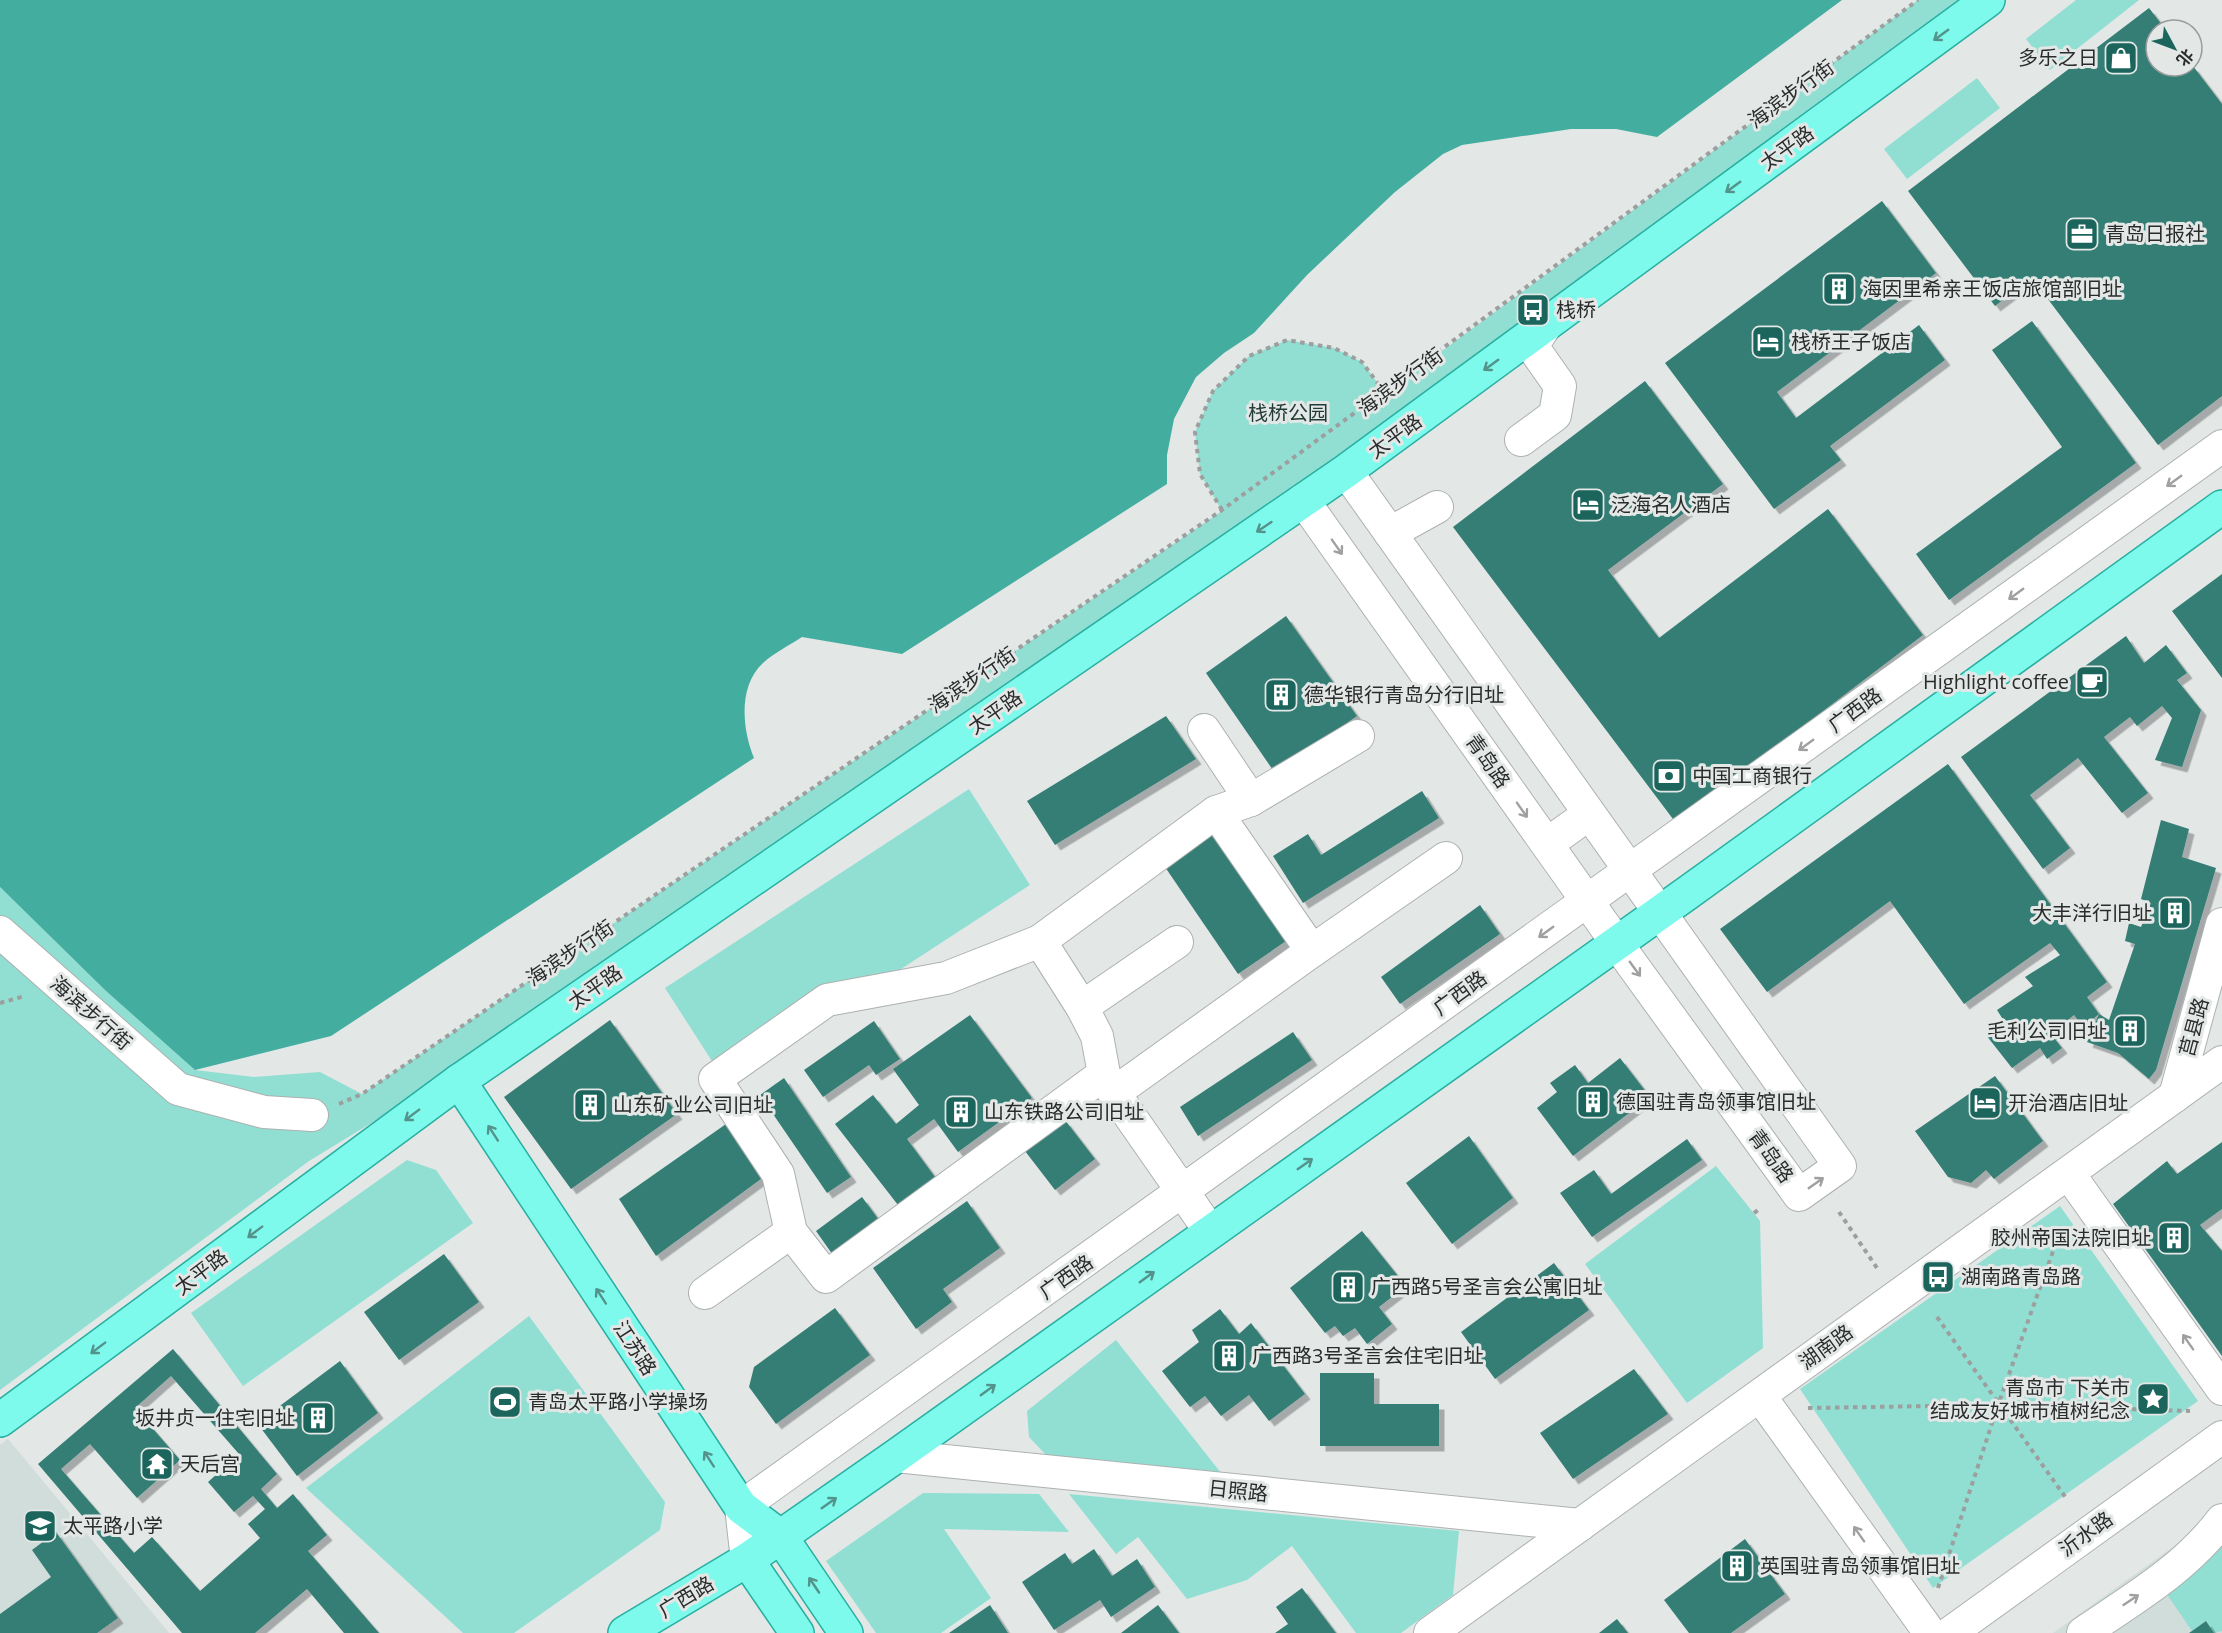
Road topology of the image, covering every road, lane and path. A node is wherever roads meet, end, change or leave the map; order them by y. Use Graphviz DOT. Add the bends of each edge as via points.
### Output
graph roads {
  1 [pos="1918,0"];
  2 [pos="1988,0"];
  3 [pos="1546,325"];
  4 [pos="1385,393"];
  5 [pos="1521,440"];
  6 [pos="2222,446"];
  7 [pos="1346,471"];
  8 [pos="1303,500"];
  9 [pos="1437,507"];
  10 [pos="2222,507"];
  11 [pos="1222,510"];
  12 [pos="1396,542"];
  13 [pos="1360,580"];
  14 [pos="1204,730"];
  15 [pos="1358,736"];
  16 [pos="1251,800"];
  17 [pos="1216,812"];
  18 [pos="1589,814"];
  19 [pos="1547,844"];
  20 [pos="1446,858"];
  21 [pos="1630,871"];
  22 [pos="1588,902"];
  23 [pos="1660,911"];
  24 [pos="2222,924"];
  25 [pos="0,932"];
  26 [pos="1040,941"];
  27 [pos="1178,942"];
  28 [pos="1616,943"];
  29 [pos="1312,951"];
  30 [pos="1082,1007"];
  31 [pos="2222,1062"];
  32 [pos="459,1081"];
  33 [pos="1109,1084"];
  34 [pos="2175,1096"];
  35 [pos="312,1115"];
  36 [pos="2069,1174"];
  37 [pos="1182,1192"];
  38 [pos="1761,1208"];
  39 [pos="1839,1212"];
  40 [pos="1754,1213"];
  41 [pos="2062,1226"];
  42 [pos="791,1232"];
  43 [pos="1210,1232"];
  44 [pos="1877,1268"];
  45 [pos="705,1293"];
  46 [pos="1937,1317"];
  47 [pos="2222,1389"];
  48 [pos="1760,1396"];
  49 [pos="1998,1405"];
  50 [pos="1808,1407"];
  51 [pos="2190,1411"];
  52 [pos="0,1420"];
  53 [pos="2222,1437"];
  54 [pos="896,1456"];
  55 [pos="2066,1498"];
  56 [pos="741,1507"];
  57 [pos="2222,1520"];
  58 [pos="1580,1525"];
  59 [pos="781,1537"];
  60 [pos="747,1560"];
  61 [pos="1938,1588"];
  62 [pos="625,1633"];
  63 [pos="797,1633"];
  64 [pos="846,1633"];
  65 [pos="1430,1633"];
  66 [pos="1929,1633"];
  67 [pos="1950,1633"];
  68 [pos="2083,1633"];
  1 -- 4 [label="path, 海滨步行街"];
  2 -- 3 [label="main road, 太平路, one-way"];
  3 -- 5 [label="street" via="1532,346 1560,386 1555,415"];
  3 -- 7 [label="main road, 太平路, one-way"];
  4 -- 11 [label="path, 海滨步行街"];
  4 -- 11 [label="path" via="1362,362 1334,348 1287,340 1249,356 1213,391 1195,432 1200,474"];
  6 -- 21 [label="street, 广西路, one-way"];
  7 -- 8 [label="main road, 太平路"];
  7 -- 12 [label="street, 青岛路"];
  8 -- 13 [label="street, 青岛路, one-way"];
  8 -- 32 [label="main road, 太平路, one-way"];
  9 -- 12 [label="street"];
  10 -- 23 [label="main road, 广西路"];
  11 -- 35 [label="path, 海滨步行街" via="362,1094"];
  12 -- 13 [label="street"];
  12 -- 18 [label="street, 青岛路"];
  13 -- 19 [label="street, 青岛路, one-way"];
  14 -- 16 [label="street"];
  15 -- 16 [label="street"];
  16 -- 17 [label="street"];
  17 -- 26 [label="street"];
  17 -- 29 [label="street"];
  18 -- 19 [label="street"];
  18 -- 21 [label="street, 青岛路"];
  19 -- 22 [label="street, 青岛路"];
  20 -- 29 [label="street"];
  21 -- 22 [label="street, 广西路"];
  21 -- 23 [label="street, 青岛路"];
  22 -- 28 [label="street, 青岛路"];
  22 -- 37 [label="street, 广西路, one-way"];
  23 -- 28 [label="main road, 广西路"];
  28 -- 23 [label="street, 青岛路, one-way" via="1799,1195 1840,1166"];
  24 -- 34 [label="street, 莒县路"];
  25 -- 35 [label="street, 海滨步行街" via="178,1089 264,1112"];
  26 -- 30 [label="street"];
  26 -- 42 [label="street" via="946,978 827,1000 715,1079 777,1174"];
  27 -- 30 [label="street"];
  43 -- 28 [label="main road, 广西路, one-way"];
  29 -- 33 [label="street"];
  30 -- 33 [label="street" via="1097,1036"];
  31 -- 34 [label="street, 湖南路"];
  32 -- 52 [label="main road, 太平路, one-way"];
  56 -- 32 [label="main road, 江苏路, one-way"];
  33 -- 37 [label="street"];
  33 -- 42 [label="street" via="826,1277"];
  34 -- 36 [label="street, 湖南路"];
  47 -- 36 [label="street, one-way"];
  36 -- 48 [label="street, 湖南路"];
  37 -- 43 [label="street"];
  37 -- 56 [label="street, 广西路"];
  38 -- 40 [label="path"];
  39 -- 44 [label="path"];
  41 -- 49 [label="path"];
  42 -- 45 [label="street"];
  54 -- 43 [label="main road, 广西路, one-way"];
  46 -- 49 [label="path"];
  48 -- 58 [label="street, 湖南路"];
  66 -- 48 [label="street, one-way"];
  49 -- 50 [label="path"];
  49 -- 51 [label="path"];
  49 -- 55 [label="path"];
  49 -- 61 [label="path"];
  53 -- 67 [label="street, 沂水路"];
  54 -- 58 [label="street, 日照路"];
  59 -- 54 [label="main road, 广西路, one-way"];
  56 -- 59 [label="main road, 江苏路"];
  56 -- 60 [label="street"];
  68 -- 57 [label="street, one-way" via="2179,1567"];
  58 -- 65 [label="street, 湖南路"];
  59 -- 60 [label="main road, 广西路"];
  64 -- 59 [label="main road, 江苏路, one-way"];
  60 -- 62 [label="main road, 广西路"];
  60 -- 63 [label="main road"];
}
